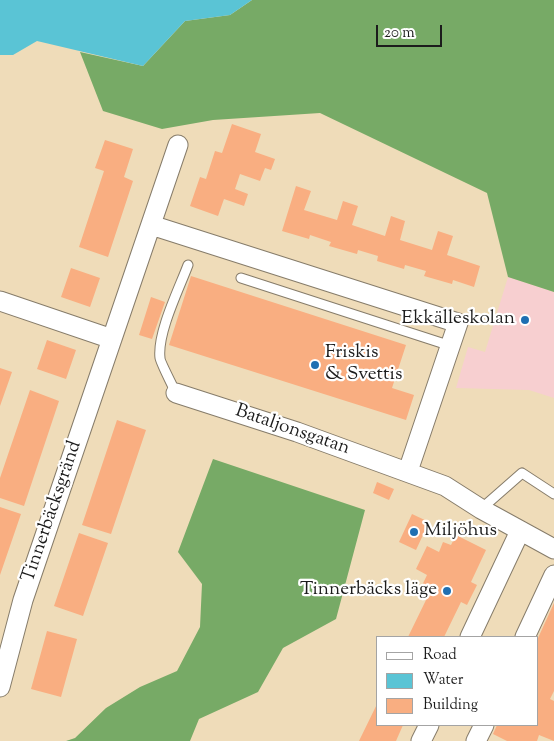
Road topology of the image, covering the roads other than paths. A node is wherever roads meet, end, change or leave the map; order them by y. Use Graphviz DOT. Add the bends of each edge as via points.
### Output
graph roads {
  1 [pos="178,145"];
  2 [pos="151,225"];
  3 [pos="188,265"];
  4 [pos="241,278"];
  5 [pos="0,300"];
  6 [pos="112,339"];
  7 [pos="451,346"];
  8 [pos="176,393"];
  9 [pos="408,471"];
  10 [pos="554,494"];
  11 [pos="481,509"];
  12 [pos="520,531"];
  13 [pos="554,549"];
  14 [pos="554,575"];
  15 [pos="470,636"];
  16 [pos="525,636"];
  17 [pos="0,687"];
  18 [pos="428,726"];
  19 [pos="484,726"];
  20 [pos="421,741"];
  21 [pos="476,741"];
  1 -- 2 [label="street, Tinnerbäcksgränd"];
  2 -- 6 [label="street, Tinnerbäcksgränd"];
  2 -- 7 [label="street" via="458,323"];
  3 -- 8 [label="lane" via="160,348 160,359"];
  4 -- 7 [label="lane"];
  5 -- 6 [label="street"];
  6 -- 17 [label="street, Tinnerbäcksgränd" via="23,600"];
  7 -- 9 [label="street"];
  8 -- 9 [label="street, Bataljonsgatan"];
  9 -- 11 [label="street, Bataljonsgatan" via="445,486"];
  10 -- 11 [label="lane" via="522,473"];
  11 -- 12 [label="street, Bataljonsgatan"];
  12 -- 13 [label="street, Bataljonsgatan"];
  12 -- 15 [label="street"];
  14 -- 16 [label="street"];
  18 -- 20 [label="street"];
  19 -- 21 [label="street"];
}
